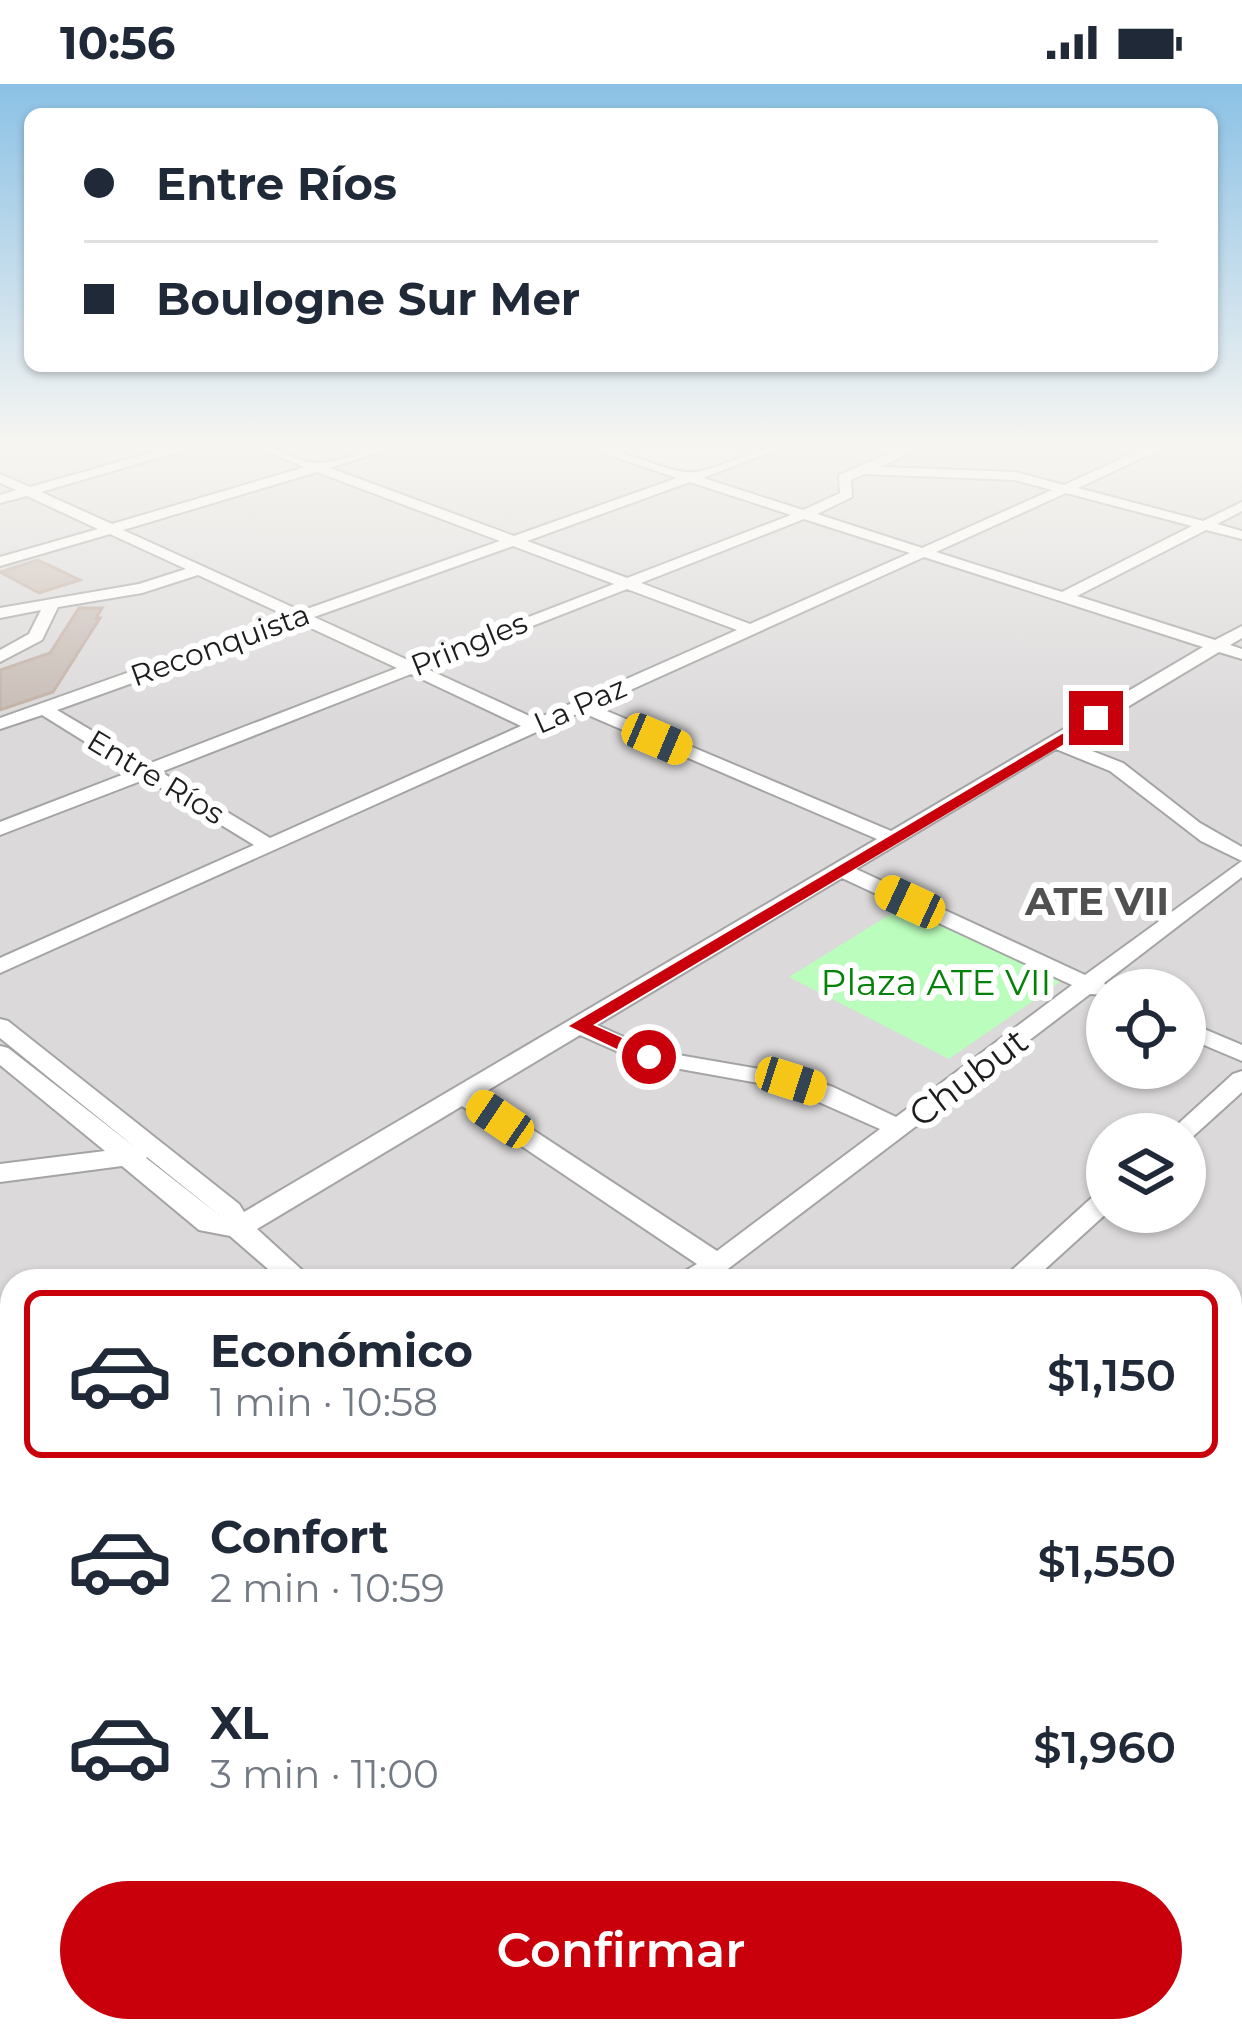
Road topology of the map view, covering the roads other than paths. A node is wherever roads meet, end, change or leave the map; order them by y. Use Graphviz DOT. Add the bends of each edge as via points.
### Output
graph roads {
  1 [pos="84,537"];
  2 [pos="131,537"];
  3 [pos="499,537"];
  4 [pos="524,537"];
  5 [pos="740,537"];
  6 [pos="880,537"];
  7 [pos="956,537"];
  8 [pos="1178,537"];
  9 [pos="511,542"];
  10 [pos="923,552"];
  11 [pos="0,562"];
  12 [pos="199,570"];
  13 [pos="623,583"];
  14 [pos="1064,597"];
  15 [pos="52,601"];
  16 [pos="0,614"];
  17 [pos="300,616"];
  18 [pos="749,629"];
  19 [pos="1242,631"];
  20 [pos="1217,646"];
  21 [pos="1242,654"];
  22 [pos="0,657"];
  23 [pos="409,667"];
  24 [pos="578,705"];
  25 [pos="44,709"];
  26 [pos="0,724"];
  27 [pos="534,725"];
  28 [pos="1055,742"];
  29 [pos="145,771"];
  30 [pos="0,829"];
  31 [pos="893,839"];
  32 [pos="268,845"];
  33 [pos="1242,855"];
  34 [pos="1242,867"];
  35 [pos="841,870"];
  36 [pos="0,966"];
  37 [pos="1122,969"];
  38 [pos="1086,983"];
  39 [pos="1086,998"];
  40 [pos="0,1026"];
  41 [pos="578,1026"];
  42 [pos="1206,1038"];
  43 [pos="0,1053"];
  44 [pos="1242,1054"];
  45 [pos="1242,1078"];
  46 [pos="463,1095"];
  47 [pos="1203,1113"];
  48 [pos="898,1128"];
  49 [pos="155,1152"];
  50 [pos="126,1157"];
  51 [pos="0,1173"];
  52 [pos="1086,1217"];
  53 [pos="238,1228"];
  54 [pos="718,1265"];
  55 [pos="286,1269"];
  56 [pos="711,1269"];
  57 [pos="1027,1269"];
  1 -- 11 [label="street"];
  2 -- 12 [label="street"];
  3 -- 9 [label="street"];
  4 -- 9 [label="street, Reconquista"];
  5 -- 13 [label="street, Pringles"];
  6 -- 10 [label="street"];
  7 -- 10 [label="street, La Paz"];
  8 -- 14 [label="street"];
  9 -- 13 [label="street"];
  9 -- 17 [label="street, Reconquista"];
  10 -- 14 [label="street"];
  10 -- 18 [label="street, La Paz"];
  12 -- 15 [label="street"];
  12 -- 17 [label="street"];
  13 -- 18 [label="street"];
  13 -- 23 [label="street, Pringles"];
  14 -- 20 [label="street"];
  15 -- 16 [label="street"];
  15 -- 22 [label="street" via="36,637"];
  17 -- 23 [label="street"];
  17 -- 25 [label="street, Reconquista"];
  18 -- 24 [label="street, La Paz"];
  19 -- 20 [label="street"];
  20 -- 21 [label="street"];
  20 -- 28 [label="street"];
  23 -- 27 [label="street"];
  23 -- 29 [label="street, Pringles"];
  24 -- 27 [label="street, La Paz"];
  24 -- 31 [label="street"];
  25 -- 26 [label="street, Reconquista"];
  25 -- 29 [label="street, Entre Ríos"];
  27 -- 32 [label="street, La Paz"];
  28 -- 31 [label="street"];
  28 -- 33 [label="street" via="1126,773 1185,825"];
  29 -- 30 [label="street, Pringles"];
  29 -- 32 [label="street, Entre Ríos"];
  31 -- 35 [label="street"];
  32 -- 36 [label="street, La Paz"];
  34 -- 37 [label="street, Chubut"];
  35 -- 38 [label="street"];
  35 -- 41 [label="street"];
  39 -- 48 [label="street, Chubut"];
  40 -- 49 [label="street"];
  41 -- 46 [label="street"];
  41 -- 48 [label="street" via="649,1057 791,1081"];
  42 -- 44 [label="street"];
  43 -- 50 [label="street"];
  45 -- 47 [label="street"];
  46 -- 53 [label="street"];
  46 -- 54 [label="street"];
  48 -- 54 [label="street, Chubut"];
  49 -- 50 [label="street"];
  49 -- 53 [label="street" via="230,1210"];
  50 -- 51 [label="street"];
  50 -- 53 [label="street" via="209,1222"];
  52 -- 57 [label="street"];
  53 -- 55 [label="street"];
  54 -- 56 [label="street, Chubut"];
}
